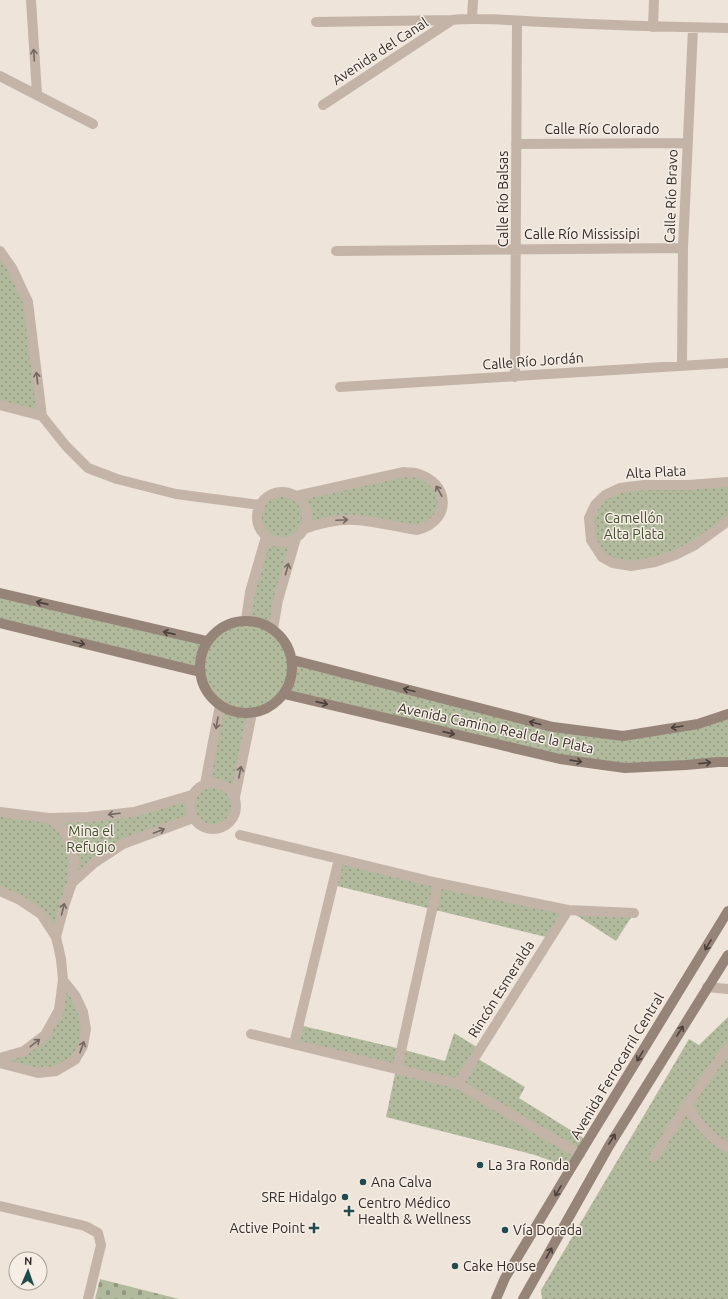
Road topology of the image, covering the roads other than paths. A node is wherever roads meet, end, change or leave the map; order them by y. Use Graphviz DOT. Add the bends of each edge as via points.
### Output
graph roads {
  1 [pos="31,0"];
  2 [pos="473,0"];
  3 [pos="654,0"];
  4 [pos="472,18"];
  5 [pos="452,20"];
  6 [pos="517,21"];
  7 [pos="316,22"];
  8 [pos="653,27"];
  9 [pos="693,28"];
  10 [pos="728,28"];
  11 [pos="0,76"];
  12 [pos="37,94"];
  13 [pos="323,105"];
  14 [pos="93,124"];
  15 [pos="688,143"];
  16 [pos="516,144"];
  17 [pos="683,248"];
  18 [pos="517,249"];
  19 [pos="336,251"];
  20 [pos="0,252"];
  21 [pos="728,363"];
  22 [pos="682,366"];
  23 [pos="515,377"];
  24 [pos="340,386"];
  25 [pos="0,405"];
  26 [pos="42,416"];
  27 [pos="728,482"];
  28 [pos="296,496"];
  29 [pos="260,505"];
  30 [pos="728,521"];
  31 [pos="304,529"];
  32 [pos="266,537"];
  33 [pos="296,538"];
  34 [pos="0,592"];
  35 [pos="246,620"];
  36 [pos="0,624"];
  37 [pos="273,628"];
  38 [pos="207,641"];
  39 [pos="293,660"];
  40 [pos="200,672"];
  41 [pos="284,694"];
  42 [pos="220,705"];
  43 [pos="252,713"];
  44 [pos="728,714"];
  45 [pos="728,762"];
  46 [pos="205,784"];
  47 [pos="192,795"];
  48 [pos="235,797"];
  49 [pos="0,812"];
  50 [pos="49,818"];
  51 [pos="193,818"];
  52 [pos="240,835"];
  53 [pos="339,859"];
  54 [pos="72,883"];
  55 [pos="438,883"];
  56 [pos="0,891"];
  57 [pos="568,910"];
  58 [pos="728,911"];
  59 [pos="634,913"];
  60 [pos="56,936"];
  61 [pos="728,955"];
  62 [pos="63,980"];
  63 [pos="707,987"];
  64 [pos="728,988"];
  65 [pos="251,1034"];
  66 [pos="294,1044"];
  67 [pos="728,1048"];
  68 [pos="0,1058"];
  69 [pos="0,1063"];
  70 [pos="396,1069"];
  71 [pos="458,1084"];
  72 [pos="687,1105"];
  73 [pos="728,1148"];
  74 [pos="580,1154"];
  75 [pos="654,1157"];
  76 [pos="0,1206"];
  77 [pos="88,1299"];
  78 [pos="496,1299"];
  79 [pos="523,1299"];
  12 -- 1 [label="street, one-way"];
  2 -- 4 [label="street"];
  3 -- 8 [label="street"];
  4 -- 5 [label="street, Avenida del Canal"];
  4 -- 6 [label="street, Avenida del Canal"];
  5 -- 7 [label="street, Avenida del Canal"];
  5 -- 13 [label="street, Avenida del Canal"];
  6 -- 8 [label="street, Avenida del Canal"];
  6 -- 16 [label="street, Calle Río Balsas"];
  8 -- 9 [label="street, Avenida del Canal"];
  9 -- 10 [label="street, Avenida del Canal"];
  9 -- 15 [label="street, Calle Río Bravo"];
  11 -- 12 [label="street"];
  12 -- 14 [label="street"];
  15 -- 16 [label="street, Calle Río Colorado"];
  15 -- 17 [label="street, Calle Río Bravo"];
  16 -- 18 [label="street, Calle Río Balsas"];
  17 -- 18 [label="street, Calle Río Mississipi"];
  17 -- 22 [label="street, Calle Río Bravo"];
  18 -- 19 [label="street, Calle Río Mississipi"];
  18 -- 23 [label="street, Calle Río Balsas"];
  26 -- 20 [label="street, one-way" via="28,302 12,268"];
  21 -- 22 [label="street, Calle Río Jordán"];
  22 -- 23 [label="street, Calle Río Jordán"];
  23 -- 24 [label="street, Calle Río Jordán"];
  25 -- 26 [label="street"];
  26 -- 29 [label="street" via="88,468 117,480 176,494"];
  27 -- 30 [label="street, Alta Plata" via="620,488 605,495 595,505 589,518 590,540 602,557 613,563 631,566 675,555 695,545"];
  28 -- 29 [label="street" via="280,492 272,494"];
  28 -- 31 [label="street" via="306,509"];
  31 -- 28 [label="street, one-way" via="338,520 356,520 417,530 426,527 438,517 442,510 442,494 429,479 416,473 404,472"];
  29 -- 32 [label="street" via="257,521"];
  31 -- 33 [label="street"];
  32 -- 33 [label="street" via="280,542"];
  32 -- 35 [label="street" via="250,592"];
  37 -- 33 [label="street, one-way" via="278,600"];
  38 -- 34 [label="main road, one-way"];
  35 -- 37 [label="main road" via="260,622"];
  35 -- 38 [label="main road" via="224,626"];
  36 -- 40 [label="main road, one-way"];
  37 -- 39 [label="main road" via="284,639"];
  38 -- 40 [label="main road" via="201,656"];
  39 -- 41 [label="main road" via="291,681"];
  44 -- 39 [label="main road, Avenida Camino Real de la Plata, one-way" via="698,724 623,736 553,727"];
  40 -- 42 [label="main road" via="204,687"];
  41 -- 43 [label="main road" via="268,708"];
  41 -- 45 [label="main road, Avenida Camino Real de la Plata, one-way" via="560,759 625,768"];
  42 -- 43 [label="main road" via="242,713"];
  42 -- 46 [label="street, one-way"];
  48 -- 43 [label="street, one-way"];
  46 -- 47 [label="street"];
  46 -- 48 [label="street" via="212,782 226,786"];
  47 -- 50 [label="street, one-way" via="134,812"];
  47 -- 51 [label="street" via="190,811"];
  48 -- 51 [label="street" via="236,812 229,823 220,828 205,828"];
  49 -- 50 [label="street"];
  50 -- 54 [label="street" via="63,829 71,846 74,861"];
  54 -- 51 [label="street, one-way" via="94,863 123,844"];
  52 -- 53 [label="street"];
  53 -- 55 [label="street"];
  53 -- 66 [label="street"];
  60 -- 54 [label="street, one-way"];
  55 -- 57 [label="street"];
  55 -- 70 [label="street"];
  56 -- 60 [label="street" via="41,914"];
  57 -- 59 [label="street"];
  57 -- 71 [label="street, Rincón Esmeralda"];
  58 -- 74 [label="main road, Avenida Ferrocarril Central, one-way"];
  60 -- 62 [label="street"];
  61 -- 63 [label="main road"];
  68 -- 62 [label="street, one-way" via="24,1052 45,1035 59,1010"];
  69 -- 62 [label="street, one-way" via="38,1073 56,1071 75,1060 83,1046 86,1029 83,1012 75,995"];
  63 -- 64 [label="street"];
  79 -- 63 [label="main road, one-way" via="608,1146"];
  65 -- 66 [label="street"];
  66 -- 70 [label="street"];
  67 -- 72 [label="street"];
  70 -- 71 [label="street"];
  71 -- 74 [label="street"];
  72 -- 73 [label="street" via="706,1131"];
  72 -- 75 [label="street"];
  74 -- 78 [label="main road, Avenida Ferrocarril Central, one-way" via="505,1278"];
  76 -- 77 [label="street" via="85,1226 98,1233 101,1245"];
}
